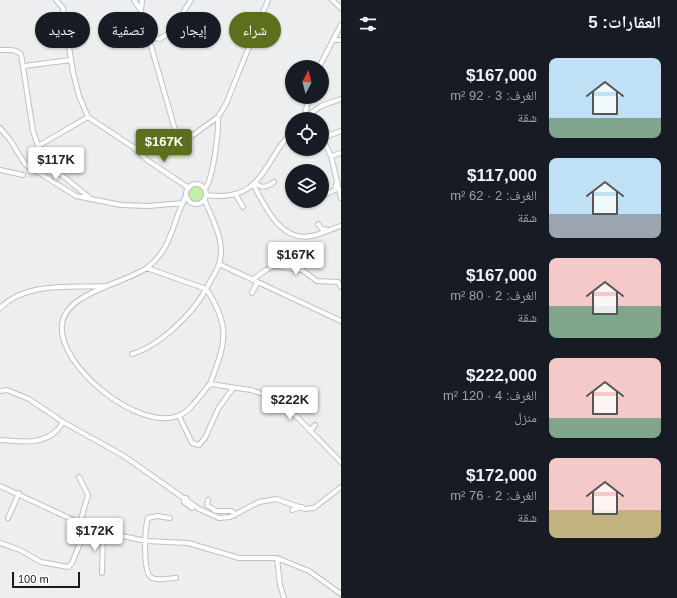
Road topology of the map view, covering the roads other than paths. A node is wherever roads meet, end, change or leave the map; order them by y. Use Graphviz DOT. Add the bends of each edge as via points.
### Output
graph roads {
  1 [pos="56,0"];
  2 [pos="134,0"];
  3 [pos="142,0"];
  4 [pos="191,0"];
  5 [pos="268,0"];
  6 [pos="332,0"];
  7 [pos="341,8"];
  8 [pos="141,11"];
  9 [pos="341,25"];
  10 [pos="158,39"];
  11 [pos="334,40"];
  12 [pos="341,40"];
  13 [pos="151,48"];
  14 [pos="0,50"];
  15 [pos="71,60"];
  16 [pos="323,60"];
  17 [pos="24,66"];
  18 [pos="341,99"];
  19 [pos="312,112"];
  20 [pos="88,117"];
  21 [pos="218,117"];
  22 [pos="0,128"];
  23 [pos="341,131"];
  24 [pos="329,135"];
  25 [pos="178,140"];
  26 [pos="285,141"];
  27 [pos="38,146"];
  28 [pos="133,147"];
  29 [pos="329,152"];
  30 [pos="341,153"];
  31 [pos="331,156"];
  32 [pos="0,170"];
  33 [pos="22,175"];
  34 [pos="274,182"];
  35 [pos="254,183"];
  36 [pos="336,184"];
  37 [pos="189,188"];
  38 [pos="205,189"];
  39 [pos="329,193"];
  40 [pos="236,195"];
  41 [pos="186,196"];
  42 [pos="206,196"];
  43 [pos="341,198"];
  44 [pos="91,199"];
  45 [pos="205,201"];
  46 [pos="183,203"];
  47 [pos="243,207"];
  48 [pos="318,224"];
  49 [pos="341,226"];
  50 [pos="328,230"];
  51 [pos="219,264"];
  52 [pos="147,268"];
  53 [pos="252,280"];
  54 [pos="257,282"];
  55 [pos="109,286"];
  56 [pos="341,287"];
  57 [pos="206,289"];
  58 [pos="252,293"];
  59 [pos="0,308"];
  60 [pos="341,321"];
  61 [pos="132,354"];
  62 [pos="210,384"];
  63 [pos="233,388"];
  64 [pos="1,389"];
  65 [pos="179,416"];
  66 [pos="63,422"];
  67 [pos="315,425"];
  68 [pos="310,431"];
  69 [pos="0,440"];
  70 [pos="341,462"];
  71 [pos="79,477"];
  72 [pos="0,486"];
  73 [pos="341,487"];
  74 [pos="19,493"];
  75 [pos="186,498"];
  76 [pos="208,500"];
  77 [pos="302,507"];
  78 [pos="192,508"];
  79 [pos="292,510"];
  80 [pos="235,515"];
  81 [pos="8,518"];
  82 [pos="170,518"];
  83 [pos="80,523"];
  84 [pos="87,526"];
  85 [pos="103,532"];
  86 [pos="146,541"];
  87 [pos="0,543"];
  88 [pos="277,558"];
  89 [pos="102,574"];
  90 [pos="176,578"];
  91 [pos="341,594"];
  92 [pos="284,598"];
  1 -- 15 [label="street" via="63,8"];
  2 -- 8 [label="street"];
  3 -- 8 [label="street"];
  4 -- 10 [label="street" via="170,32"];
  5 -- 21 [label="street" via="226,104"];
  6 -- 7 [label="street"];
  9 -- 11 [label="street"];
  11 -- 12 [label="street"];
  11 -- 16 [label="street"];
  13 -- 25 [label="street"];
  14 -- 17 [label="street" via="18,51 22,54"];
  15 -- 17 [label="street"];
  15 -- 20 [label="street" via="79,96"];
  17 -- 27 [label="street" via="33,131"];
  18 -- 19 [label="street"];
  20 -- 27 [label="street"];
  20 -- 28 [label="street"];
  21 -- 25 [label="street" via="193,135"];
  21 -- 38 [label="street" via="214,157"];
  22 -- 44 [label="street" via="26,164 76,196"];
  23 -- 24 [label="street"];
  25 -- 28 [label="street"];
  26 -- 35 [label="street"];
  27 -- 44 [label="street" via="53,168"];
  28 -- 37 [label="street" via="147,160"];
  29 -- 31 [label="street"];
  30 -- 31 [label="street"];
  31 -- 36 [label="street"];
  32 -- 33 [label="street"];
  34 -- 35 [label="street" via="264,187"];
  35 -- 40 [label="street"];
  35 -- 50 [label="street" via="283,229 293,235 310,236"];
  36 -- 39 [label="street" via="335,190"];
  36 -- 43 [label="street"];
  37 -- 38 [label="street" via="197,184"];
  37 -- 41 [label="street"];
  38 -- 42 [label="street"];
  40 -- 42 [label="street" via="221,198"];
  40 -- 47 [label="street"];
  41 -- 45 [label="street" via="195,204"];
  41 -- 46 [label="street"];
  42 -- 45 [label="street"];
  44 -- 46 [label="street" via="121,205"];
  45 -- 51 [label="street" via="220,240"];
  46 -- 52 [label="street" via="167,244"];
  48 -- 50 [label="street" via="322,229"];
  49 -- 50 [label="street"];
  51 -- 53 [label="street"];
  51 -- 57 [label="street"];
  52 -- 55 [label="street"];
  52 -- 57 [label="street"];
  53 -- 54 [label="street"];
  53 -- 56 [label="street" via="276,266 302,270 317,281 338,282"];
  54 -- 58 [label="street"];
  54 -- 60 [label="street"];
  55 -- 59 [label="street" via="32,291 11,299"];
  55 -- 65 [label="street" via="80,298 68,310 62,323 68,350 94,384 123,404 155,419"];
  57 -- 61 [label="street" via="193,310 176,325 151,346"];
  57 -- 62 [label="street" via="220,314 224,339 223,349"];
  62 -- 63 [label="street"];
  62 -- 65 [label="street"];
  63 -- 65 [label="street" via="218,409 205,438 199,445 192,443"];
  63 -- 68 [label="street" via="269,396 288,409"];
  64 -- 66 [label="street" via="29,399"];
  66 -- 69 [label="street" via="54,434 44,440"];
  66 -- 75 [label="street" via="124,456"];
  67 -- 68 [label="street"];
  68 -- 70 [label="street"];
  71 -- 83 [label="street" via="88,495"];
  72 -- 74 [label="street"];
  73 -- 77 [label="street" via="317,507"];
  74 -- 81 [label="street"];
  74 -- 83 [label="street"];
  75 -- 78 [label="street" via="184,502"];
  75 -- 80 [label="street" via="219,518"];
  76 -- 80 [label="street" via="207,505 210,508 232,511"];
  77 -- 79 [label="street"];
  77 -- 80 [label="street" via="282,499 270,499"];
  82 -- 86 [label="street" via="148,518"];
  83 -- 84 [label="street"];
  84 -- 85 [label="street"];
  84 -- 87 [label="street" via="74,559 68,567 41,562 20,550"];
  85 -- 86 [label="street"];
  85 -- 89 [label="street"];
  86 -- 88 [label="street" via="188,543 239,558"];
  86 -- 90 [label="street" via="146,568 149,576 158,580"];
  88 -- 91 [label="street" via="308,571"];
  88 -- 92 [label="street"];
}
